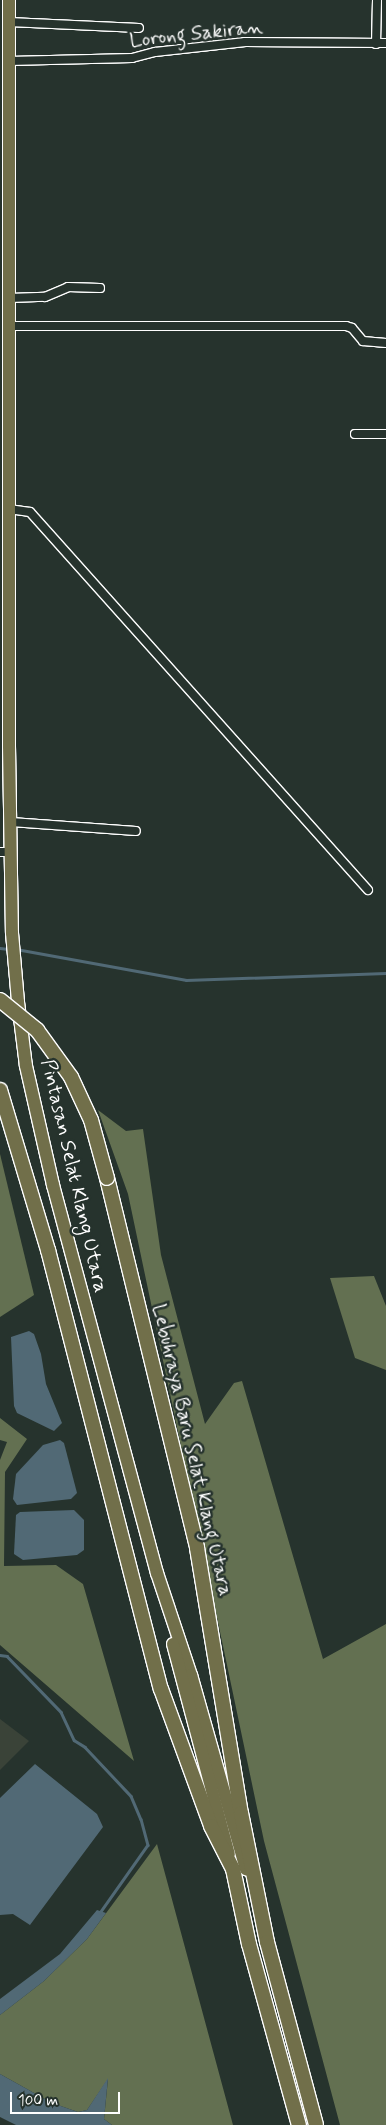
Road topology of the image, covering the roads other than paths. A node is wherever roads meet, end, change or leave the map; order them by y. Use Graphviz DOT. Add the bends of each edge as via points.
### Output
graph roads {
  1 [pos="9,0"];
  2 [pos="376,0"];
  3 [pos="9,22"];
  4 [pos="139,28"];
  5 [pos="386,43"];
  6 [pos="376,44"];
  7 [pos="9,61"];
  8 [pos="5,186"];
  9 [pos="100,288"];
  10 [pos="9,298"];
  11 [pos="10,326"];
  12 [pos="386,343"];
  13 [pos="355,434"];
  14 [pos="386,434"];
  15 [pos="4,475"];
  16 [pos="9,509"];
  17 [pos="5,533"];
  18 [pos="4,653"];
  19 [pos="4,703"];
  20 [pos="4,747"];
  21 [pos="6,817"];
  22 [pos="136,831"];
  23 [pos="6,852"];
  24 [pos="368,890"];
  25 [pos="0,1000"];
  26 [pos="0,1090"];
  27 [pos="157,1573"];
  28 [pos="233,1869"];
  29 [pos="267,1942"];
  30 [pos="299,2125"];
  31 [pos="316,2125"];
  1 -- 3 [label="highway, Pintasan Selat Klang Utara"];
  2 -- 6 [label="street"];
  3 -- 4 [label="street"];
  3 -- 7 [label="highway, Pintasan Selat Klang Utara"];
  5 -- 6 [label="street, Lorong Sakiran"];
  6 -- 7 [label="street, Lorong Sakiran" via="245,42 155,52 132,58"];
  7 -- 8 [label="highway, Pintasan Selat Klang Utara"];
  8 -- 10 [label="highway, Pintasan Selat Klang Utara"];
  9 -- 10 [label="street" via="68,287 46,297"];
  10 -- 11 [label="highway, Pintasan Selat Klang Utara"];
  11 -- 12 [label="street" via="346,326 363,341"];
  11 -- 15 [label="highway, Pintasan Selat Klang Utara"];
  13 -- 14 [label="street"];
  15 -- 16 [label="highway, Pintasan Selat Klang Utara"];
  16 -- 17 [label="highway, Pintasan Selat Klang Utara"];
  16 -- 24 [label="street" via="30,512"];
  17 -- 18 [label="highway, Pintasan Selat Klang Utara"];
  18 -- 19 [label="highway, Pintasan Selat Klang Utara"];
  19 -- 20 [label="highway, Pintasan Selat Klang Utara"];
  20 -- 21 [label="highway, Pintasan Selat Klang Utara"];
  21 -- 22 [label="street"];
  21 -- 23 [label="highway, Pintasan Selat Klang Utara"];
  23 -- 27 [label="highway, Pintasan Selat Klang Utara" via="14,964 26,1066 36,1116"];
  25 -- 29 [label="highway, Lebuhraya Baru Selat Klang Utara, bridge" via="37,1030 71,1076 91,1120 197,1548 241,1813"];
  26 -- 28 [label="highway" via="48,1250 161,1690 211,1826"];
  27 -- 28 [label="highway" via="180,1673"];
  27 -- 29 [label="highway, Lebuhraya Baru Selat Klang Utara" via="212,1745"];
  28 -- 30 [label="highway" via="249,1944"];
  29 -- 31 [label="highway, Lebuhraya Baru Selat Klang Utara"];
}
